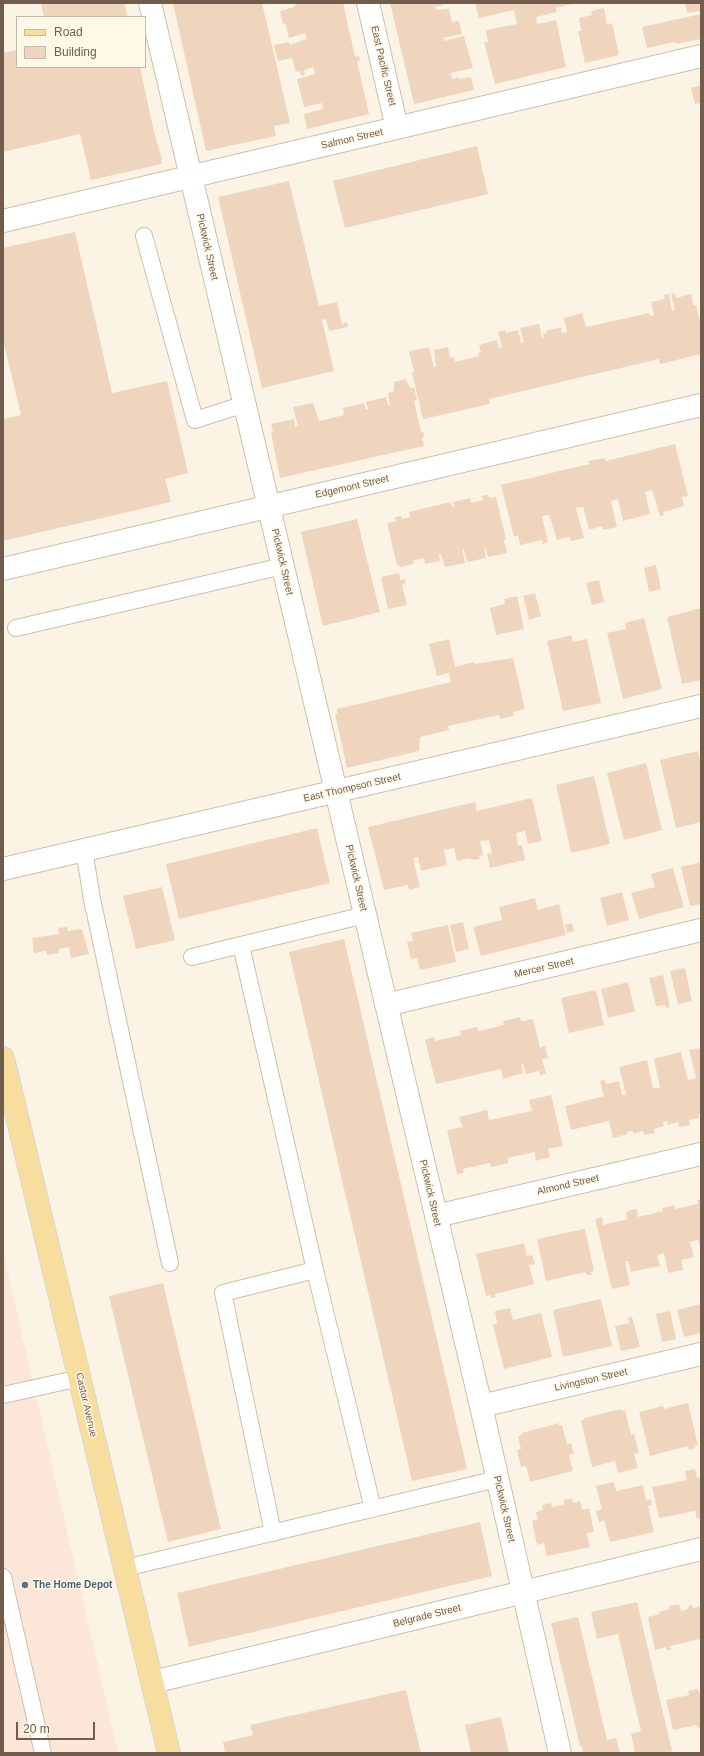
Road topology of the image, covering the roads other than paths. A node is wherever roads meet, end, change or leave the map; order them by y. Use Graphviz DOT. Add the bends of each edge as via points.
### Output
graph roads {
  1 [pos="150,3"];
  2 [pos="368,3"];
  3 [pos="701,56"];
  4 [pos="397,128"];
  5 [pos="190,177"];
  6 [pos="3,221"];
  7 [pos="144,236"];
  8 [pos="245,404"];
  9 [pos="701,405"];
  10 [pos="269,506"];
  11 [pos="283,566"];
  12 [pos="3,569"];
  13 [pos="16,628"];
  14 [pos="701,706"];
  15 [pos="336,792"];
  16 [pos="84,850"];
  17 [pos="3,869"];
  18 [pos="365,915"];
  19 [pos="701,930"];
  20 [pos="241,945"];
  21 [pos="192,957"];
  22 [pos="386,1005"];
  23 [pos="3,1058"];
  24 [pos="701,1154"];
  25 [pos="436,1216"];
  26 [pos="170,1263"];
  27 [pos="315,1270"];
  28 [pos="701,1354"];
  29 [pos="80,1378"];
  30 [pos="3,1395"];
  31 [pos="481,1406"];
  32 [pos="498,1479"];
  33 [pos="373,1509"];
  34 [pos="273,1533"];
  35 [pos="701,1549"];
  36 [pos="125,1568"];
  37 [pos="3,1577"];
  38 [pos="523,1593"];
  39 [pos="153,1682"];
  40 [pos="43,1753"];
  41 [pos="169,1753"];
  42 [pos="560,1753"];
  1 -- 5 [label="street, Pickwick Street"];
  2 -- 4 [label="street, East Pacific Street"];
  3 -- 4 [label="street, Salmon Street"];
  4 -- 5 [label="street, Salmon Street"];
  5 -- 6 [label="street, Salmon Street"];
  5 -- 8 [label="street, Pickwick Street"];
  7 -- 8 [label="lane" via="195,420"];
  8 -- 10 [label="street, Pickwick Street"];
  9 -- 10 [label="street, Edgemont Street"];
  10 -- 11 [label="street, Pickwick Street"];
  10 -- 12 [label="street, Edgemont Street"];
  11 -- 13 [label="lane"];
  11 -- 15 [label="street, Pickwick Street"];
  14 -- 15 [label="street, East Thompson Street"];
  15 -- 16 [label="street, East Thompson Street"];
  15 -- 18 [label="street, Pickwick Street"];
  16 -- 17 [label="street, East Thompson Street"];
  16 -- 26 [label="lane"];
  18 -- 20 [label="lane"];
  18 -- 22 [label="street, Pickwick Street"];
  19 -- 22 [label="street, Mercer Street"];
  20 -- 21 [label="lane"];
  20 -- 27 [label="lane"];
  22 -- 25 [label="street, Pickwick Street"];
  23 -- 29 [label="main road, Castor Avenue"];
  24 -- 25 [label="street, Almond Street"];
  25 -- 31 [label="street, Pickwick Street"];
  27 -- 33 [label="lane"];
  27 -- 34 [label="lane" via="223,1293"];
  28 -- 31 [label="street, Livingston Street"];
  29 -- 30 [label="lane"];
  29 -- 36 [label="main road, Castor Avenue"];
  31 -- 32 [label="street, Pickwick Street"];
  32 -- 33 [label="lane"];
  32 -- 38 [label="street, Pickwick Street"];
  33 -- 34 [label="lane"];
  34 -- 36 [label="lane"];
  35 -- 38 [label="street, Belgrade Street"];
  36 -- 39 [label="main road, Castor Avenue"];
  37 -- 40 [label="lane"];
  38 -- 39 [label="street, Belgrade Street"];
  38 -- 42 [label="street, Pickwick Street"];
  39 -- 41 [label="main road, Castor Avenue"];
}
